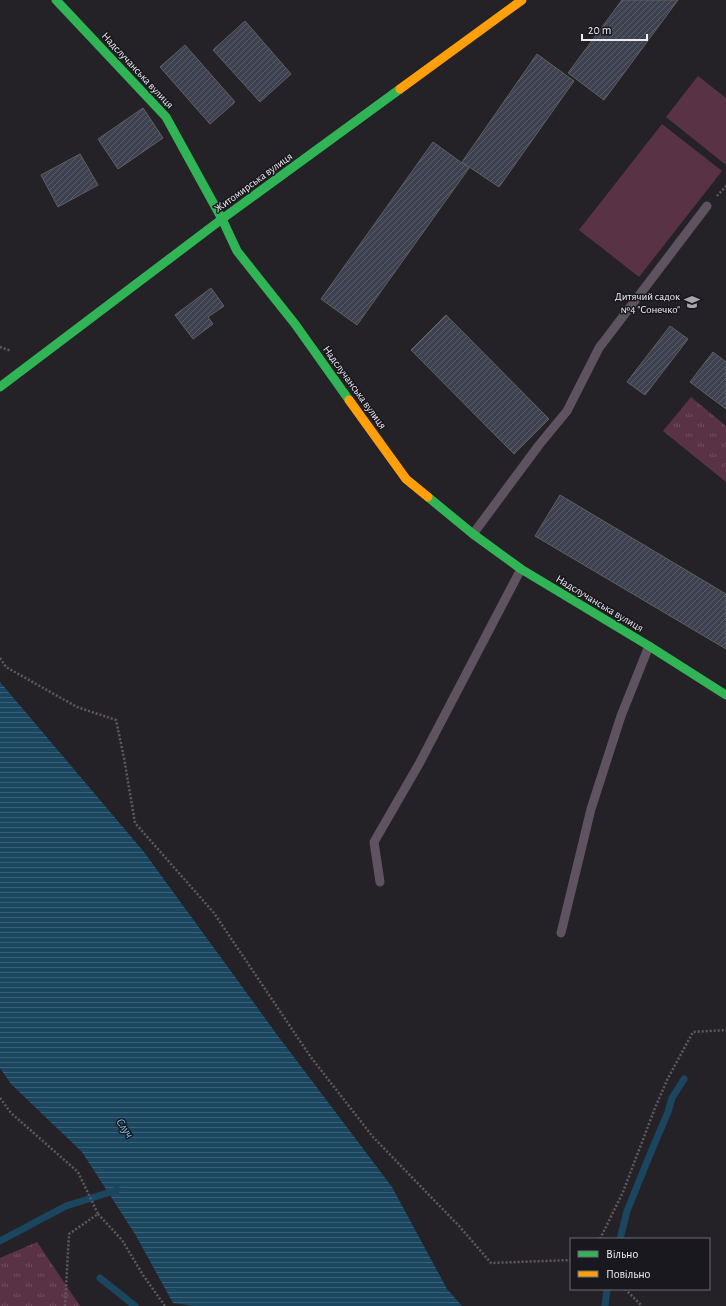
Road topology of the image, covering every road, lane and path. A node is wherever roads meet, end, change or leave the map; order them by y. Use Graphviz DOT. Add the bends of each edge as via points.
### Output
graph roads {
  1 [pos="56,0"];
  2 [pos="522,0"];
  3 [pos="707,206"];
  4 [pos="222,219"];
  5 [pos="0,347"];
  6 [pos="16,353"];
  7 [pos="0,387"];
  8 [pos="473,534"];
  9 [pos="521,569"];
  10 [pos="649,646"];
  11 [pos="0,658"];
  12 [pos="726,695"];
  13 [pos="380,882"];
  14 [pos="561,933"];
  15 [pos="726,1030"];
  16 [pos="0,1098"];
  17 [pos="98,1214"];
  18 [pos="600,1238"];
  19 [pos="570,1260"];
  20 [pos="626,1290"];
  21 [pos="65,1306"];
  22 [pos="164,1306"];
  23 [pos="642,1306"];
  1 -- 4 [label="street, Надслучанська вулиця" via="166,117"];
  2 -- 4 [label="street, Житомирська вулиця"];
  3 -- 8 [label="lane" via="599,348 567,411"];
  4 -- 7 [label="street, Житомирська вулиця"];
  4 -- 8 [label="street, Надслучанська вулиця" via="237,251 295,324 406,479"];
  5 -- 6 [label="path"];
  8 -- 9 [label="street, Надслучанська вулиця"];
  9 -- 10 [label="street, Надслучанська вулиця"];
  9 -- 13 [label="lane" via="419,764 374,842"];
  10 -- 12 [label="street, Надслучанська вулиця"];
  10 -- 14 [label="lane" via="621,716 591,809"];
  11 -- 19 [label="path" via="6,667 77,707 116,720 135,823 214,913 310,1056 372,1137 460,1227 491,1263"];
  15 -- 18 [label="path" via="693,1032 668,1078 623,1192"];
  16 -- 17 [label="path" via="11,1113 78,1172"];
  17 -- 21 [label="path" via="69,1234"];
  17 -- 22 [label="path" via="122,1240"];
  20 -- 23 [label="path"];
}
